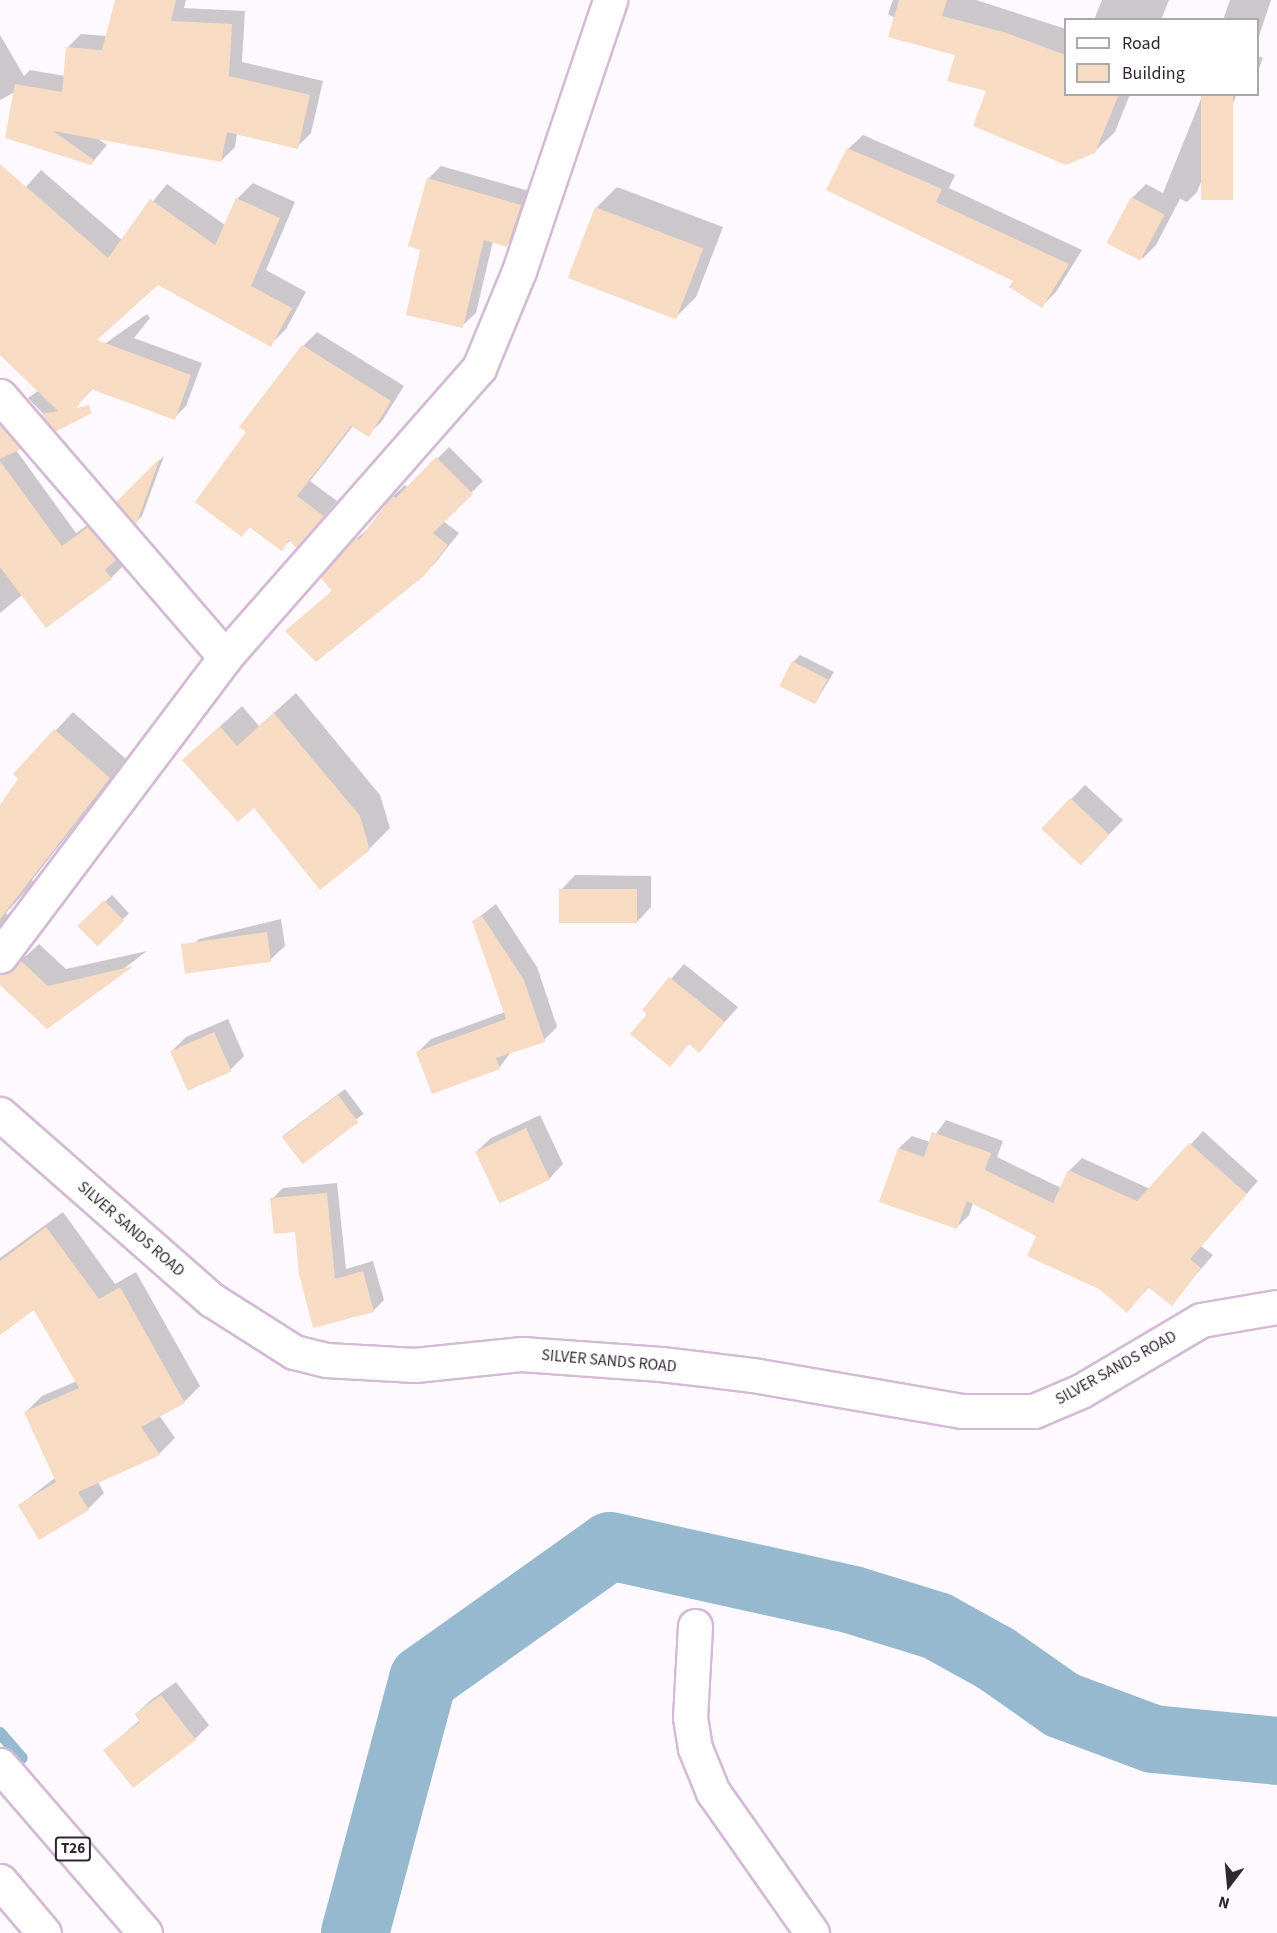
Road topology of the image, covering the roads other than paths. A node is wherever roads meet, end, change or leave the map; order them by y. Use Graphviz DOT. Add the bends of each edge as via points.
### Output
graph roads {
  1 [pos="610,0"];
  2 [pos="0,396"];
  3 [pos="225,657"];
  4 [pos="0,956"];
  5 [pos="0,1114"];
  6 [pos="1277,1307"];
  7 [pos="695,1626"];
  8 [pos="0,1765"];
  9 [pos="0,1881"];
  10 [pos="45,1933"];
  11 [pos="144,1933"];
  12 [pos="812,1933"];
  1 -- 3 [label="main road" via="519,271 479,368"];
  2 -- 3 [label="main road"];
  3 -- 4 [label="main road"];
  5 -- 6 [label="main road, SILVER SANDS ROAD" via="212,1300 294,1352 326,1360 415,1365 522,1354 661,1364 753,1375 962,1412 1034,1411 1081,1391 1201,1320"];
  7 -- 12 [label="main road" via="690,1717 695,1748 713,1792"];
  8 -- 11 [label="main road, T26"];
  9 -- 10 [label="main road"];
}
